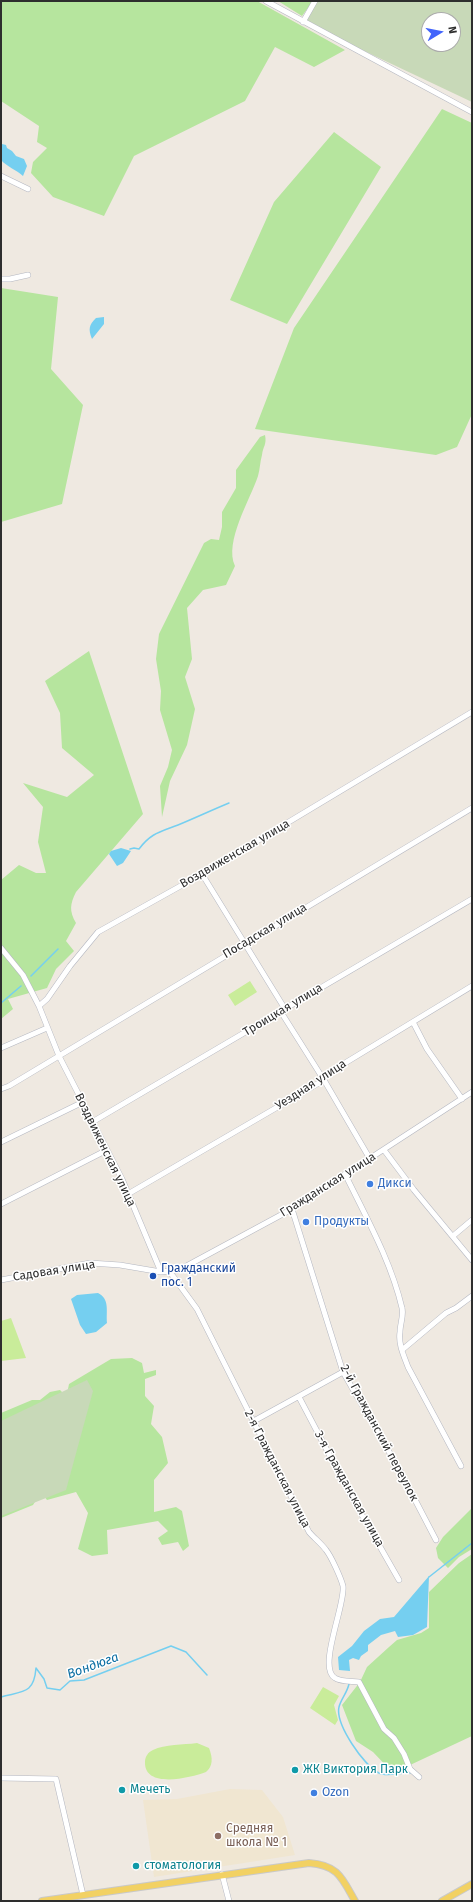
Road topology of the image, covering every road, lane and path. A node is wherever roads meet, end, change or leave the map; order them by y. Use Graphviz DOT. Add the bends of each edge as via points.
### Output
graph roads {
  1 [pos="266,1"];
  2 [pos="315,1"];
  3 [pos="303,22"];
  4 [pos="472,112"];
  5 [pos="1,176"];
  6 [pos="28,189"];
  7 [pos="28,275"];
  8 [pos="1,278"];
  9 [pos="472,712"];
  10 [pos="472,808"];
  11 [pos="202,874"];
  12 [pos="472,899"];
  13 [pos="246,943"];
  14 [pos="1,948"];
  15 [pos="472,986"];
  16 [pos="39,1006"];
  17 [pos="283,1010"];
  18 [pos="413,1022"];
  19 [pos="47,1028"];
  20 [pos="1,1048"];
  21 [pos="59,1056"];
  22 [pos="323,1079"];
  23 [pos="1,1089"];
  24 [pos="472,1092"];
  25 [pos="462,1099"];
  26 [pos="83,1102"];
  27 [pos="94,1121"];
  28 [pos="1,1142"];
  29 [pos="107,1150"];
  30 [pos="384,1150"];
  31 [pos="370,1159"];
  32 [pos="345,1174"];
  33 [pos="128,1194"];
  34 [pos="1,1204"];
  35 [pos="292,1208"];
  36 [pos="472,1220"];
  37 [pos="453,1236"];
  38 [pos="472,1260"];
  39 [pos="179,1270"];
  40 [pos="161,1272"];
  41 [pos="170,1272"];
  42 [pos="1,1280"];
  43 [pos="472,1296"];
  44 [pos="402,1350"];
  45 [pos="343,1372"];
  46 [pos="299,1397"];
  47 [pos="252,1422"];
  48 [pos="461,1466"];
  49 [pos="436,1540"];
  50 [pos="399,1580"];
  51 [pos="419,1777"];
  52 [pos="1,1778"];
  53 [pos="222,1874"];
  54 [pos="472,1884"];
  55 [pos="83,1895"];
  56 [pos="42,1901"];
  57 [pos="229,1901"];
  58 [pos="355,1901"];
  59 [pos="442,1901"];
  1 -- 3 [label="street"];
  2 -- 3 [label="street"];
  3 -- 4 [label="street"];
  5 -- 6 [label="street"];
  7 -- 8 [label="street"];
  9 -- 11 [label="street, Воздвиженская улица"];
  10 -- 13 [label="street, Посадская улица"];
  11 -- 13 [label="street"];
  11 -- 16 [label="street, Воздвиженская улица" via="98,932"];
  12 -- 17 [label="street, Троицкая улица"];
  13 -- 17 [label="street"];
  13 -- 21 [label="street, Посадская улица"];
  14 -- 16 [label="street" via="23,974"];
  15 -- 18 [label="street, Уездная улица"];
  16 -- 19 [label="street, Воздвиженская улица"];
  17 -- 22 [label="street"];
  17 -- 27 [label="street, Троицкая улица"];
  18 -- 22 [label="street, Уездная улица"];
  18 -- 25 [label="street" via="427,1049"];
  19 -- 20 [label="street"];
  19 -- 21 [label="street, Воздвиженская улица"];
  21 -- 23 [label="street, Посадская улица"];
  21 -- 26 [label="street, Воздвиженская улица"];
  22 -- 31 [label="street"];
  22 -- 33 [label="street, Уездная улица"];
  24 -- 25 [label="street, Гражданская улица"];
  25 -- 30 [label="street, Гражданская улица"];
  26 -- 27 [label="street, Воздвиженская улица"];
  26 -- 28 [label="street"];
  27 -- 29 [label="street, Воздвиженская улица"];
  29 -- 33 [label="street, Воздвиженская улица"];
  29 -- 34 [label="street"];
  30 -- 31 [label="street, Гражданская улица"];
  30 -- 37 [label="street"];
  31 -- 32 [label="street, Гражданская улица"];
  32 -- 35 [label="street, Гражданская улица"];
  32 -- 44 [label="street" via="397,1287 403,1310 399,1334"];
  33 -- 40 [label="street, Воздвиженская улица"];
  35 -- 39 [label="street, Гражданская улица"];
  35 -- 45 [label="street, 2-й Гражданский переулок"];
  36 -- 37 [label="street"];
  37 -- 38 [label="street"];
  39 -- 41 [label="street, Садовая улица"];
  40 -- 41 [label="street, Садовая улица"];
  40 -- 42 [label="street, Садовая улица" via="90,1263"];
  41 -- 47 [label="street, 2-я Гражданская улица" via="197,1309"];
  43 -- 44 [label="street" via="446,1313"];
  44 -- 48 [label="street" via="408,1367"];
  45 -- 46 [label="street"];
  45 -- 49 [label="street, 2-й Гражданский переулок" via="399,1469"];
  46 -- 47 [label="street"];
  46 -- 50 [label="street, 3-я Гражданская улица"];
  47 -- 51 [label="street, 2-я Гражданская улица" via="309,1532 327,1550 343,1585 343,1595 332,1636 329,1670 331,1675 344,1681 359,1682 384,1729 394,1738 410,1769"];
  52 -- 55 [label="street" via="56,1778"];
  53 -- 55 [label="main road"];
  53 -- 57 [label="street"];
  53 -- 58 [label="main road" via="304,1863 322,1864 340,1877"];
  54 -- 59 [label="main road"];
  55 -- 56 [label="main road"];
}
